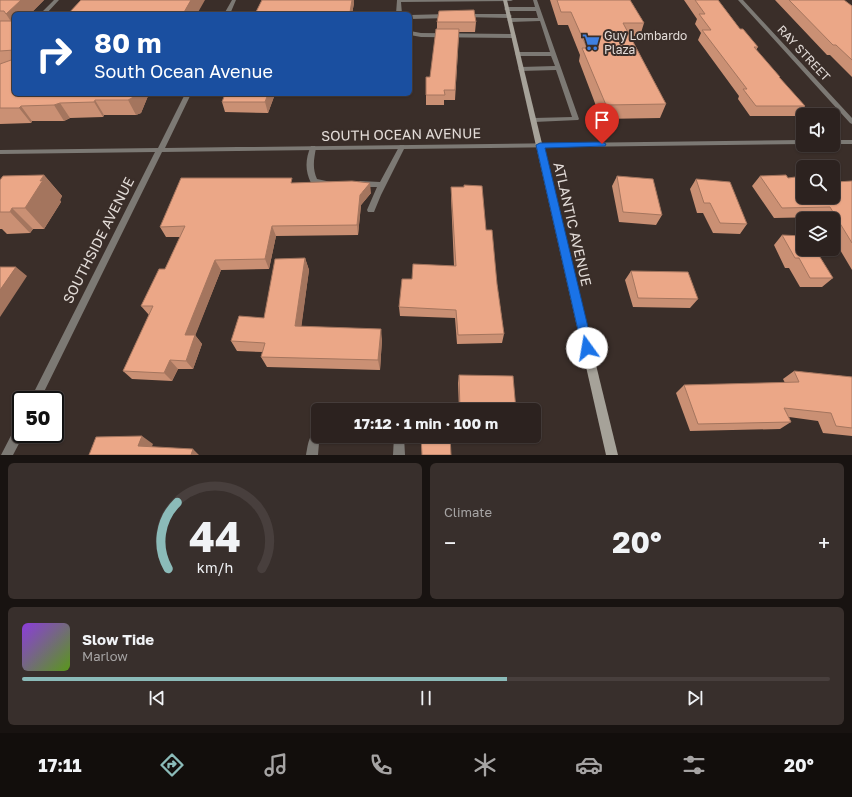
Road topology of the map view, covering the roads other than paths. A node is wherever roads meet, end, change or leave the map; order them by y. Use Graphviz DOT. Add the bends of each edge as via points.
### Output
graph roads {
  1 [pos="58,0"];
  2 [pos="234,0"];
  3 [pos="505,0"];
  4 [pos="511,0"];
  5 [pos="534,0"];
  6 [pos="740,0"];
  7 [pos="399,1"];
  8 [pos="507,9"];
  9 [pos="538,9"];
  10 [pos="45,12"];
  11 [pos="228,12"];
  12 [pos="400,12"];
  13 [pos="461,16"];
  14 [pos="412,17"];
  15 [pos="454,17"];
  16 [pos="509,18"];
  17 [pos="541,19"];
  18 [pos="412,33"];
  19 [pos="513,36"];
  20 [pos="518,54"];
  21 [pos="553,54"];
  22 [pos="558,68"];
  23 [pos="521,69"];
  24 [pos="187,96"];
  25 [pos="534,120"];
  26 [pos="852,122"];
  27 [pos="796,142"];
  28 [pos="840,142"];
  29 [pos="852,142"];
  30 [pos="540,145"];
  31 [pos="402,147"];
  32 [pos="313,148"];
  33 [pos="160,150"];
  34 [pos="0,152"];
  35 [pos="333,184"];
  36 [pos="354,184"];
  37 [pos="382,184"];
  38 [pos="371,210"];
  39 [pos="40,391"];
  40 [pos="13,443"];
  41 [pos="314,443"];
  42 [pos="399,443"];
  43 [pos="7,455"];
  44 [pos="312,455"];
  45 [pos="399,455"];
  46 [pos="612,455"];
  1 -- 10 [label="street"];
  2 -- 11 [label="street"];
  3 -- 4 [label="street"];
  3 -- 7 [label="street"];
  3 -- 8 [label="main road, ATLANTIC AVENUE"];
  5 -- 9 [label="street"];
  6 -- 26 [label="street, RAY STREET"];
  7 -- 12 [label="street"];
  8 -- 9 [label="street"];
  8 -- 16 [label="main road, ATLANTIC AVENUE"];
  9 -- 17 [label="street"];
  13 -- 16 [label="street"];
  14 -- 15 [label="street"];
  16 -- 17 [label="street"];
  16 -- 19 [label="main road, ATLANTIC AVENUE"];
  17 -- 21 [label="street"];
  18 -- 19 [label="street"];
  19 -- 20 [label="main road, ATLANTIC AVENUE"];
  20 -- 21 [label="street"];
  20 -- 23 [label="main road, ATLANTIC AVENUE"];
  21 -- 22 [label="street"];
  22 -- 23 [label="street"];
  22 -- 25 [label="street" via="576,119"];
  23 -- 25 [label="main road, ATLANTIC AVENUE"];
  24 -- 33 [label="street, SOUTHSIDE AVENUE"];
  25 -- 30 [label="main road, ATLANTIC AVENUE"];
  27 -- 30 [label="street, SOUTH OCEAN AVENUE"];
  28 -- 29 [label="street"];
  30 -- 31 [label="street, SOUTH OCEAN AVENUE"];
  30 -- 46 [label="main road, ATLANTIC AVENUE"];
  31 -- 32 [label="street, SOUTH OCEAN AVENUE"];
  31 -- 37 [label="street"];
  32 -- 33 [label="street, SOUTH OCEAN AVENUE"];
  32 -- 35 [label="street" via="309,163 310,174 314,181"];
  33 -- 34 [label="street, SOUTH OCEAN AVENUE"];
  33 -- 39 [label="street, SOUTHSIDE AVENUE"];
  36 -- 37 [label="street"];
  37 -- 38 [label="street"];
  40 -- 43 [label="street"];
  41 -- 44 [label="street"];
  42 -- 45 [label="street"];
}
